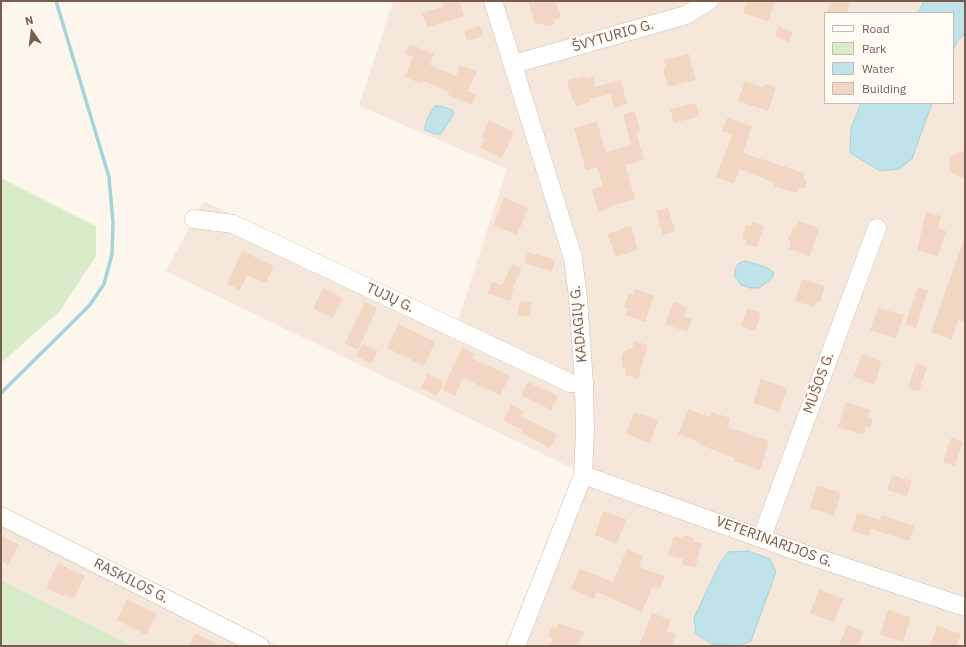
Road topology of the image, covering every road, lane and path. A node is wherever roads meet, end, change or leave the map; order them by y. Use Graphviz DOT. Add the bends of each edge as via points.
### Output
graph roads {
  1 [pos="493,1"];
  2 [pos="709,1"];
  3 [pos="514,64"];
  4 [pos="194,219"];
  5 [pos="877,228"];
  6 [pos="584,384"];
  7 [pos="584,475"];
  8 [pos="1,516"];
  9 [pos="762,537"];
  10 [pos="965,607"];
  11 [pos="260,646"];
  12 [pos="516,646"];
  1 -- 3 [label="street, KADAGIŲ G."];
  2 -- 3 [label="street, ŠVYTURIO G." via="686,15"];
  3 -- 6 [label="street, KADAGIŲ G." via="573,258"];
  4 -- 6 [label="street, TUJŲ G." via="233,224 570,383"];
  5 -- 9 [label="street, MŪŠOS G."];
  6 -- 7 [label="street, KADAGIŲ G."];
  7 -- 9 [label="street, VETERINARIJOS G."];
  7 -- 12 [label="street, KADAGIŲ G."];
  8 -- 11 [label="street, RASKILOS G."];
  9 -- 10 [label="street, VETERINARIJOS G."];
}
